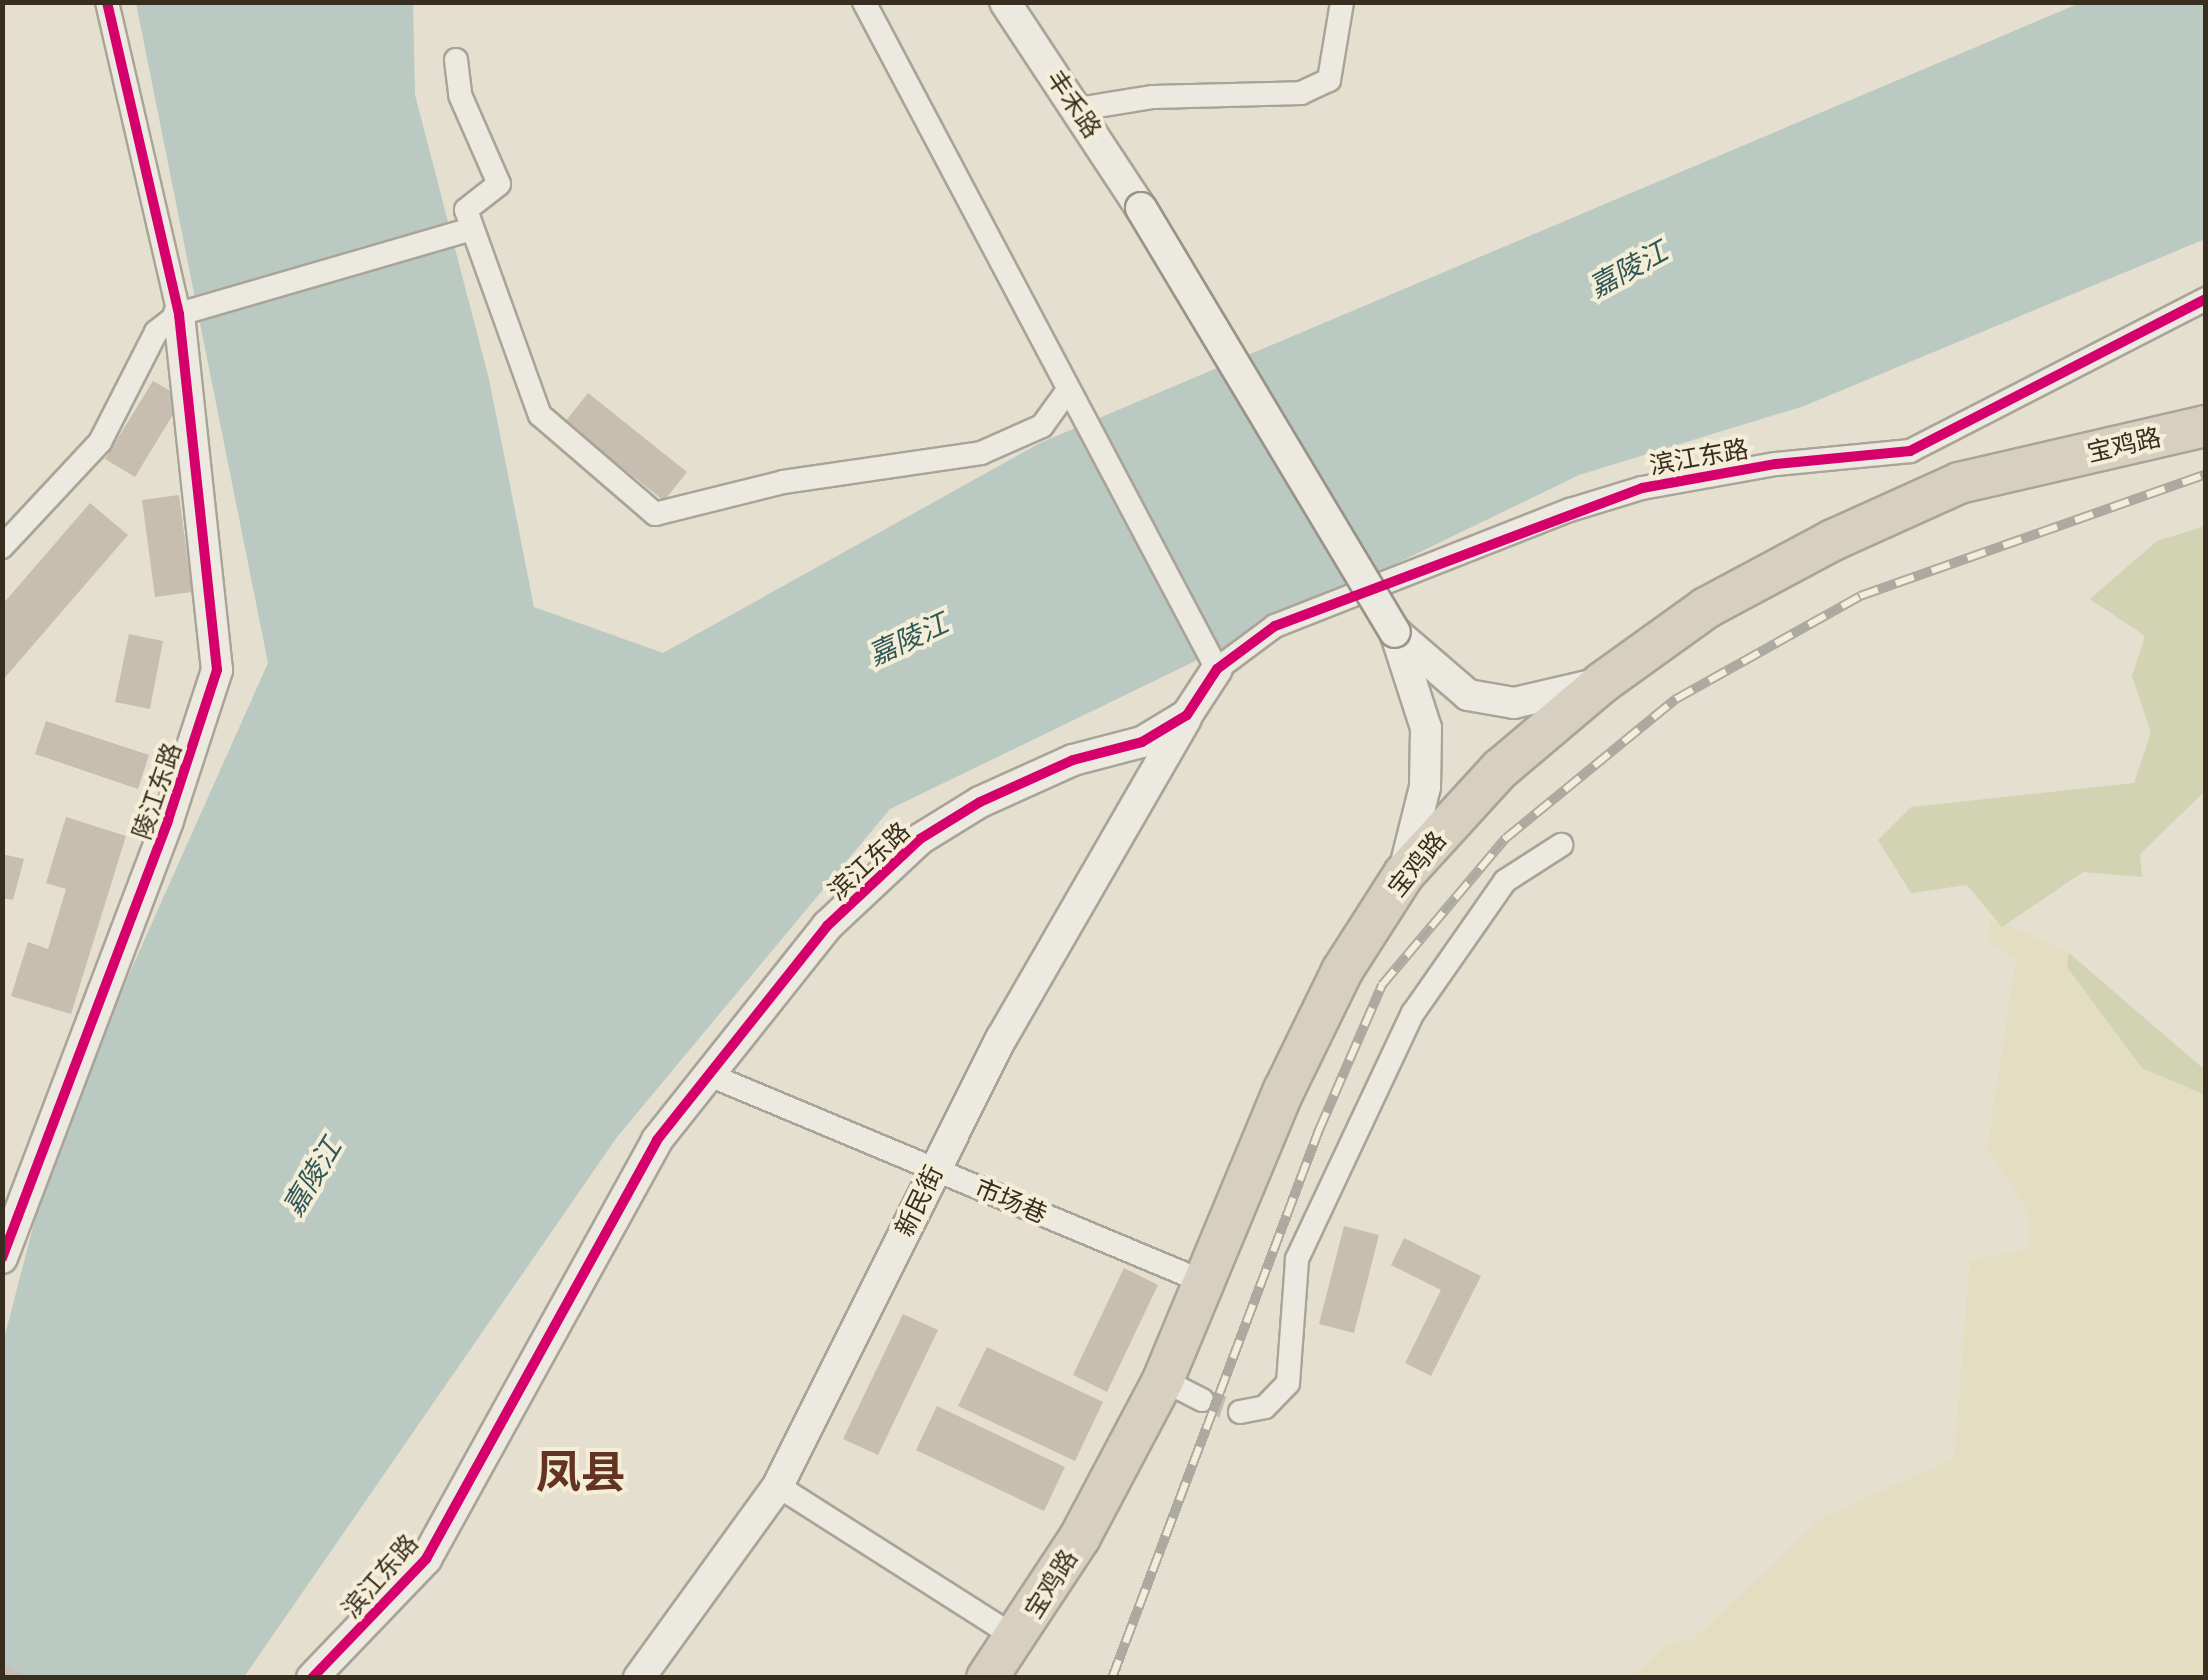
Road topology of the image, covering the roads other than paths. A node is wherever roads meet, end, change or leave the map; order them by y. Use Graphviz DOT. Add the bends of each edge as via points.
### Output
graph roads {
  1 [pos="107,2"];
  2 [pos="864,2"];
  3 [pos="1004,2"];
  4 [pos="1342,2"];
  5 [pos="456,60"];
  6 [pos="1078,109"];
  7 [pos="472,229"];
  8 [pos="2206,299"];
  9 [pos="179,314"];
  10 [pos="1072,397"];
  11 [pos="2206,426"];
  12 [pos="2,547"];
  13 [pos="1395,632"];
  14 [pos="1213,660"];
  15 [pos="1603,682"];
  16 [pos="1188,715"];
  17 [pos="1561,846"];
  18 [pos="1404,874"];
  19 [pos="707,1074"];
  20 [pos="935,1169"];
  21 [pos="2,1258"];
  22 [pos="1204,1282"];
  23 [pos="1163,1380"];
  24 [pos="1202,1400"];
  25 [pos="1240,1412"];
  26 [pos="778,1486"];
  27 [pos="1017,1638"];
  28 [pos="312,1678"];
  29 [pos="639,1678"];
  30 [pos="988,1678"];
  1 -- 9 [label="street"];
  2 -- 10 [label="street"];
  3 -- 6 [label="street, 丰禾路"];
  4 -- 6 [label="street" via="1330,80 1301,92 1153,97"];
  5 -- 7 [label="street" via="460,95 499,184 466,210"];
  6 -- 13 [label="street, 丰禾路, bridge"];
  7 -- 9 [label="street"];
  7 -- 10 [label="street" via="540,415 654,514 783,482 981,453 1042,426"];
  8 -- 14 [label="street, 滨江东路" via="1910,451 1776,464 1642,488 1275,626"];
  9 -- 12 [label="street" via="156,332 100,442"];
  9 -- 21 [label="street, 陵江东路" via="217,670 168,820"];
  10 -- 14 [label="street"];
  11 -- 15 [label="highway, 宝鸡路" via="1959,483 1706,608"];
  13 -- 15 [label="street" via="1468,695 1514,703"];
  13 -- 18 [label="street" via="1426,728 1425,787"];
  14 -- 16 [label="street, 滨江东路"];
  15 -- 18 [label="highway, 宝鸡路" via="1500,769"];
  16 -- 19 [label="street, 滨江东路" via="1142,742 1073,760 980,802 920,838 828,926"];
  16 -- 20 [label="street, 新民街" via="1000,1040"];
  17 -- 25 [label="street" via="1505,881 1413,1013 1297,1259 1288,1383 1265,1407"];
  18 -- 22 [label="highway, 宝鸡路" via="1326,1005"];
  19 -- 20 [label="street, 市场巷"];
  19 -- 28 [label="street, 滨江东路" via="657,1140 426,1558"];
  20 -- 22 [label="street, 市场巷"];
  20 -- 26 [label="street, 新民街"];
  22 -- 23 [label="highway, 宝鸡路"];
  23 -- 24 [label="street"];
  23 -- 27 [label="highway, 宝鸡路"];
  26 -- 27 [label="street"];
  26 -- 29 [label="street, 新民街"];
  27 -- 30 [label="highway, 宝鸡路"];
}
